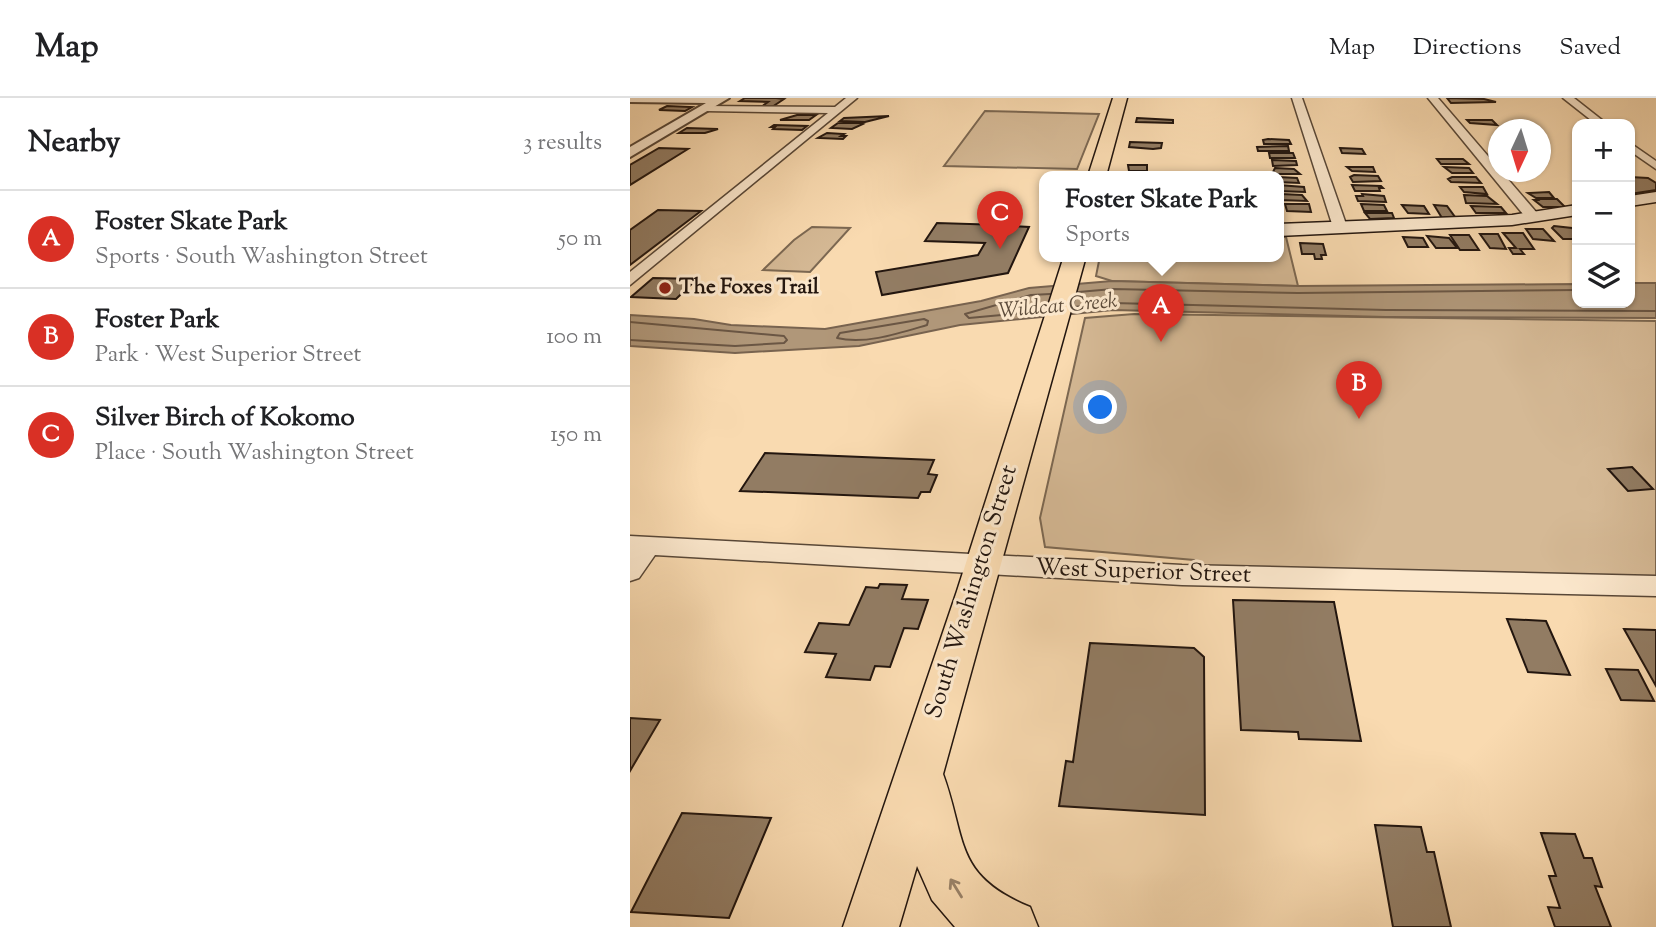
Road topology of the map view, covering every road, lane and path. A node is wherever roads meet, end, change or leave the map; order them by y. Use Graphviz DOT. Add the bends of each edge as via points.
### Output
graph roads {
  1 [pos="852,98"];
  2 [pos="1120,98"];
  3 [pos="1297,98"];
  4 [pos="1433,98"];
  5 [pos="1568,98"];
  6 [pos="630,99"];
  7 [pos="722,99"];
  8 [pos="706,108"];
  9 [pos="837,110"];
  10 [pos="1595,119"];
  11 [pos="1635,150"];
  12 [pos="630,153"];
  13 [pos="1656,166"];
  14 [pos="1098,171"];
  15 [pos="1656,197"];
  16 [pos="1635,200"];
  17 [pos="1572,211"];
  18 [pos="1532,216"];
  19 [pos="1340,227"];
  20 [pos="1284,230"];
  21 [pos="1073,262"];
  22 [pos="630,279"];
  23 [pos="640,546"];
  24 [pos="982,565"];
  25 [pos="630,571"];
  26 [pos="1656,586"];
  27 [pos="918,770"];
  28 [pos="871,927"];
  29 [pos="1010,927"];
  1 -- 9 [label="street"];
  2 -- 14 [label="main road"];
  3 -- 19 [label="street"];
  4 -- 18 [label="street"];
  5 -- 10 [label="street"];
  6 -- 7 [label="street"];
  7 -- 8 [label="street"];
  8 -- 9 [label="street"];
  8 -- 12 [label="street"];
  9 -- 22 [label="street"];
  11 -- 13 [label="street"];
  15 -- 16 [label="main road"];
  17 -- 18 [label="main road"];
  18 -- 19 [label="main road"];
  19 -- 20 [label="main road"];
  21 -- 24 [label="main road, South Washington Street"];
  23 -- 24 [label="street, West Superior Street"];
  23 -- 25 [label="street"];
  24 -- 26 [label="street, West Superior Street" via="1182,575"];
  24 -- 27 [label="main road, South Washington Street"];
  27 -- 28 [label="main road, South Washington Street"];
  29 -- 27 [label="main road, one-way" via="971,907 951,881 932,837"];
}
